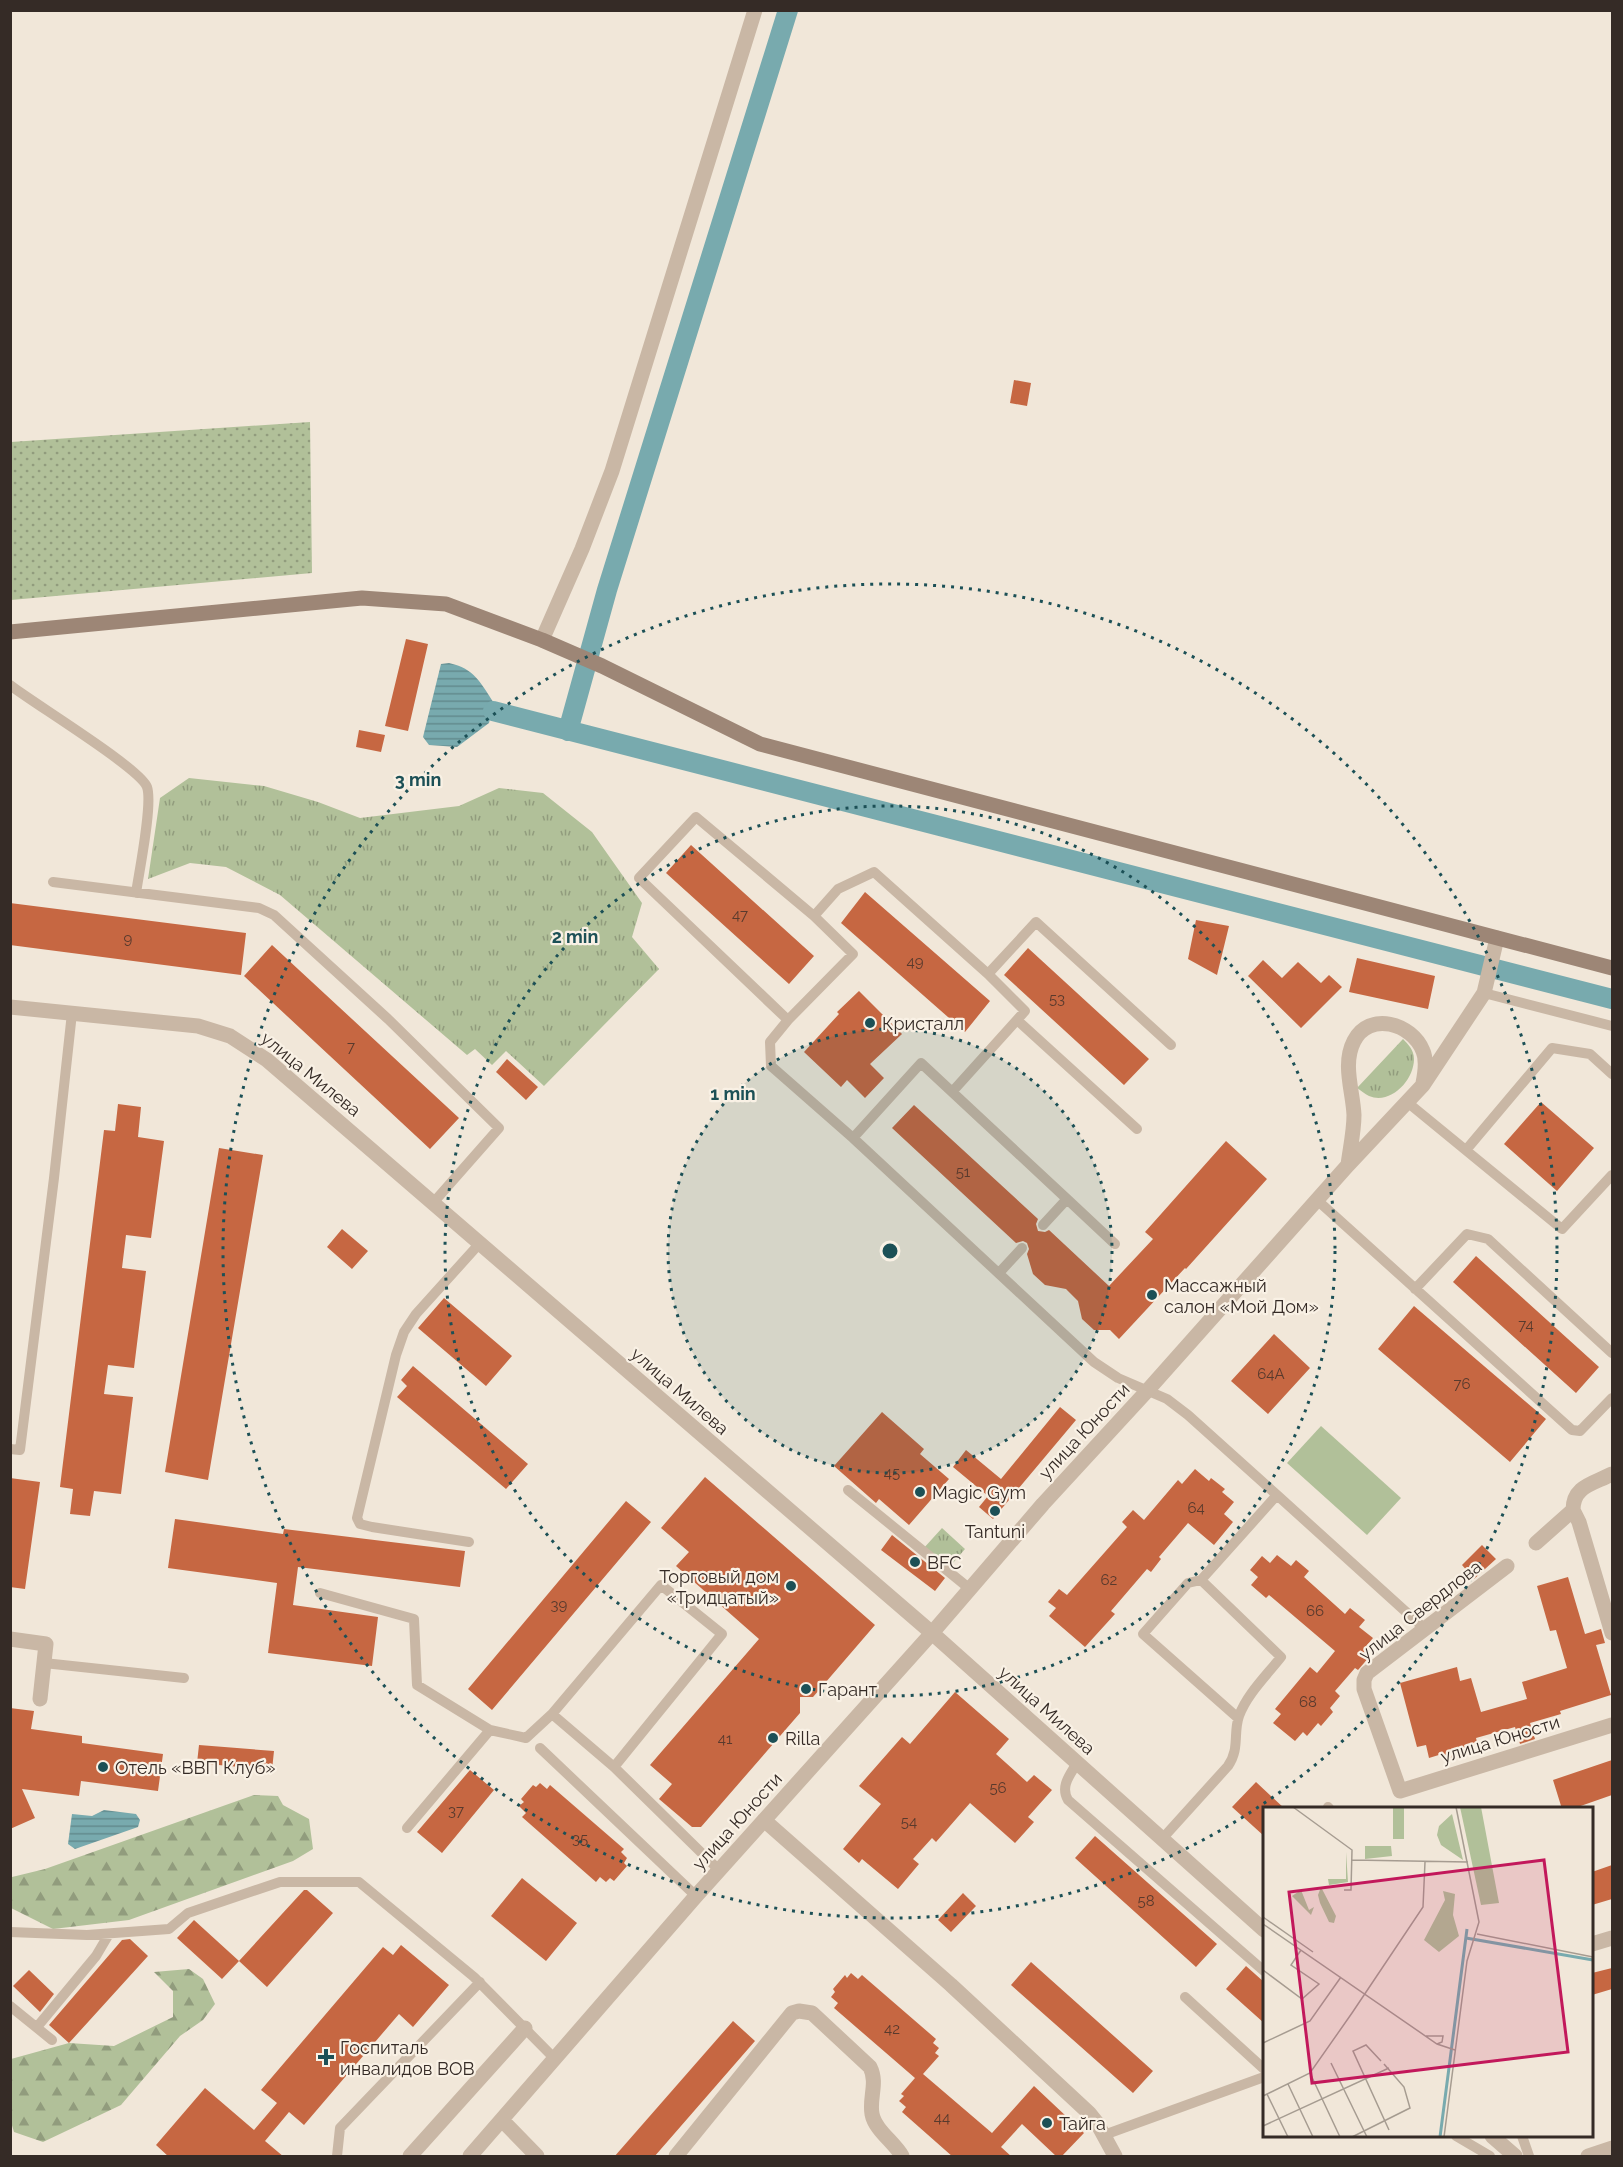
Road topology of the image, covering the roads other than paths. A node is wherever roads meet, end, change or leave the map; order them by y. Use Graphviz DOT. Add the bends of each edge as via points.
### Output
graph roads {
  1 [pos="755,10"];
  2 [pos="10,632"];
  3 [pos="542,640"];
  4 [pos="10,684"];
  5 [pos="53,882"];
  6 [pos="135,893"];
  7 [pos="814,916"];
  8 [pos="1496,942"];
  9 [pos="1612,968"];
  10 [pos="988,974"];
  11 [pos="1485,990"];
  12 [pos="10,1007"];
  13 [pos="72,1013"];
  14 [pos="788,1020"];
  15 [pos="1017,1020"];
  16 [pos="1612,1026"];
  17 [pos="1171,1045"];
  18 [pos="1612,1074"];
  19 [pos="1423,1085"];
  20 [pos="952,1092"];
  21 [pos="1407,1102"];
  22 [pos="1137,1129"];
  23 [pos="853,1138"];
  24 [pos="1466,1150"];
  25 [pos="1348,1165"];
  26 [pos="1612,1174"];
  27 [pos="1067,1199"];
  28 [pos="1317,1200"];
  29 [pos="433,1203"];
  30 [pos="1044,1225"];
  31 [pos="480,1243"];
  32 [pos="1115,1245"];
  33 [pos="1022,1248"];
  34 [pos="999,1273"];
  35 [pos="1415,1288"];
  36 [pos="1612,1353"];
  37 [pos="1147,1391"];
  38 [pos="1612,1398"];
  39 [pos="10,1449"];
  40 [pos="1612,1474"];
  41 [pos="848,1490"];
  42 [pos="1277,1495"];
  43 [pos="1573,1510"];
  44 [pos="469,1542"];
  45 [pos="1536,1543"];
  46 [pos="1508,1566"];
  47 [pos="1201,1580"];
  48 [pos="969,1589"];
  49 [pos="320,1593"];
  50 [pos="1426,1630"];
  51 [pos="1612,1633"];
  52 [pos="932,1634"];
  53 [pos="10,1639"];
  54 [pos="44,1663"];
  55 [pos="184,1678"];
  56 [pos="40,1699"];
  57 [pos="552,1714"];
  58 [pos="1238,1718"];
  59 [pos="1612,1725"];
  60 [pos="490,1730"];
  61 [pos="540,1748"];
  62 [pos="1077,1762"];
  63 [pos="614,1767"];
  64 [pos="1400,1791"];
  65 [pos="764,1820"];
  66 [pos="407,1828"];
  67 [pos="1162,1839"];
  68 [pos="719,1870"];
  69 [pos="696,1896"];
  70 [pos="1263,1929"];
  71 [pos="10,1932"];
  72 [pos="108,1934"];
  73 [pos="1612,1938"];
  74 [pos="1593,1944"];
  75 [pos="1263,1970"];
  76 [pos="480,1982"];
  77 [pos="1185,1997"];
  78 [pos="10,2006"];
  79 [pos="37,2027"];
  80 [pos="525,2028"];
  81 [pos="52,2040"];
  82 [pos="555,2059"];
  83 [pos="1263,2068"];
  84 [pos="1263,2078"];
  85 [pos="502,2120"];
  86 [pos="1104,2135"];
  87 [pos="1458,2137"];
  88 [pos="1493,2137"];
  89 [pos="1522,2137"];
  90 [pos="1612,2148"];
  91 [pos="337,2157"];
  92 [pos="410,2157"];
  93 [pos="470,2157"];
  94 [pos="537,2157"];
  95 [pos="676,2157"];
  96 [pos="902,2157"];
  97 [pos="1115,2157"];
  98 [pos="1490,2157"];
  99 [pos="1515,2157"];
  100 [pos="1529,2157"];
  101 [pos="1588,2157"];
  1 -- 3 [label="street" via="612,471"];
  2 -- 3 [label="street" via="362,598 446,604"];
  3 -- 8 [label="street" via="760,744"];
  4 -- 6 [label="lane" via="125,765 147,786 147,813"];
  5 -- 6 [label="lane"];
  6 -- 29 [label="lane" via="259,908 274,915 499,1128"];
  7 -- 10 [label="lane" via="838,889 874,872"];
  7 -- 14 [label="lane" via="853,954"];
  7 -- 14 [label="lane" via="696,817 639,878"];
  8 -- 9 [label="street"];
  8 -- 11 [label="street"];
  10 -- 15 [label="lane" via="1025,1011"];
  10 -- 17 [label="lane" via="1036,922"];
  11 -- 16 [label="lane"];
  11 -- 19 [label="street, улица Юности"];
  12 -- 13 [label="street, улица Милева"];
  13 -- 29 [label="street, улица Милева" via="198,1026 230,1036 267,1060"];
  13 -- 39 [label="lane" via="20,1450"];
  14 -- 23 [label="lane" via="770,1042 771,1066"];
  15 -- 20 [label="lane"];
  15 -- 22 [label="lane"];
  18 -- 24 [label="lane" via="1590,1054 1552,1048"];
  19 -- 21 [label="street, улица Юности"];
  19 -- 25 [label="street" via="1424,1052 1414,1036 1391,1024 1374,1024 1364,1029 1354,1041 1348,1064 1354,1116"];
  20 -- 23 [label="lane" via="921,1063"];
  20 -- 27 [label="lane"];
  21 -- 24 [label="lane"];
  21 -- 25 [label="street, улица Юности"];
  23 -- 34 [label="lane"];
  24 -- 26 [label="lane" via="1562,1229"];
  25 -- 28 [label="street, улица Юности"];
  27 -- 30 [label="lane"];
  27 -- 32 [label="lane"];
  28 -- 35 [label="lane"];
  28 -- 37 [label="street, улица Юности"];
  29 -- 31 [label="street, улица Милева"];
  31 -- 44 [label="lane" via="404,1332 357,1518 360,1524 372,1527"];
  31 -- 52 [label="street, улица Милева"];
  33 -- 34 [label="lane"];
  34 -- 37 [label="lane" via="1094,1362"];
  35 -- 36 [label="lane" via="1467,1234 1488,1239"];
  35 -- 38 [label="lane" via="1572,1430 1580,1431"];
  37 -- 42 [label="lane" via="1167,1399 1188,1415"];
  37 -- 48 [label="street, улица Юности"];
  40 -- 43 [label="street" via="1580,1490"];
  41 -- 48 [label="lane"];
  42 -- 47 [label="lane"];
  42 -- 50 [label="lane"];
  43 -- 45 [label="street"];
  43 -- 51 [label="street"];
  46 -- 50 [label="street, улица Свердлова"];
  47 -- 58 [label="lane" via="1281,1657"];
  47 -- 58 [label="lane" via="1188,1583 1143,1634"];
  48 -- 52 [label="street, улица Юности"];
  49 -- 60 [label="lane" via="414,1619 417,1685"];
  50 -- 64 [label="street, улица Свердлова" via="1367,1673 1364,1680"];
  52 -- 62 [label="street, улица Милева"];
  52 -- 65 [label="street, улица Юности"];
  53 -- 54 [label="street" via="46,1644"];
  54 -- 55 [label="lane"];
  54 -- 56 [label="street"];
  57 -- 60 [label="lane" via="526,1738"];
  57 -- 63 [label="lane"];
  57 -- 63 [label="lane" via="661,1585 722,1634"];
  58 -- 67 [label="lane" via="1235,1756"];
  59 -- 64 [label="street, улица Юности"];
  60 -- 66 [label="lane"];
  61 -- 69 [label="lane"];
  62 -- 67 [label="street, улица Милева"];
  62 -- 75 [label="lane" via="1065,1785 1068,1800"];
  63 -- 68 [label="lane"];
  65 -- 68 [label="street, улица Юности"];
  65 -- 86 [label="street" via="1029,2057 1089,2113"];
  67 -- 70 [label="street, улица Милева"];
  68 -- 69 [label="street, улица Юности"];
  69 -- 82 [label="street, улица Юности"];
  71 -- 72 [label="lane"];
  72 -- 76 [label="lane" via="170,1929 188,1913 280,1882 359,1882"];
  72 -- 79 [label="lane" via="96,1956"];
  73 -- 74 [label="street"];
  76 -- 80 [label="lane"];
  76 -- 91 [label="lane" via="340,2128"];
  77 -- 83 [label="lane"];
  78 -- 79 [label="lane"];
  79 -- 81 [label="lane"];
  80 -- 82 [label="lane"];
  80 -- 92 [label="street"];
  82 -- 85 [label="street, улица Юности"];
  84 -- 86 [label="lane"];
  85 -- 93 [label="street, улица Юности"];
  85 -- 94 [label="street"];
  86 -- 97 [label="street"];
  87 -- 98 [label="lane"];
  88 -- 99 [label="street"];
  89 -- 100 [label="lane"];
  90 -- 101 [label="street"];
  95 -- 96 [label="street" via="792,2013 804,2011 812,2013 870,2067 874,2074 873,2117"];
}
